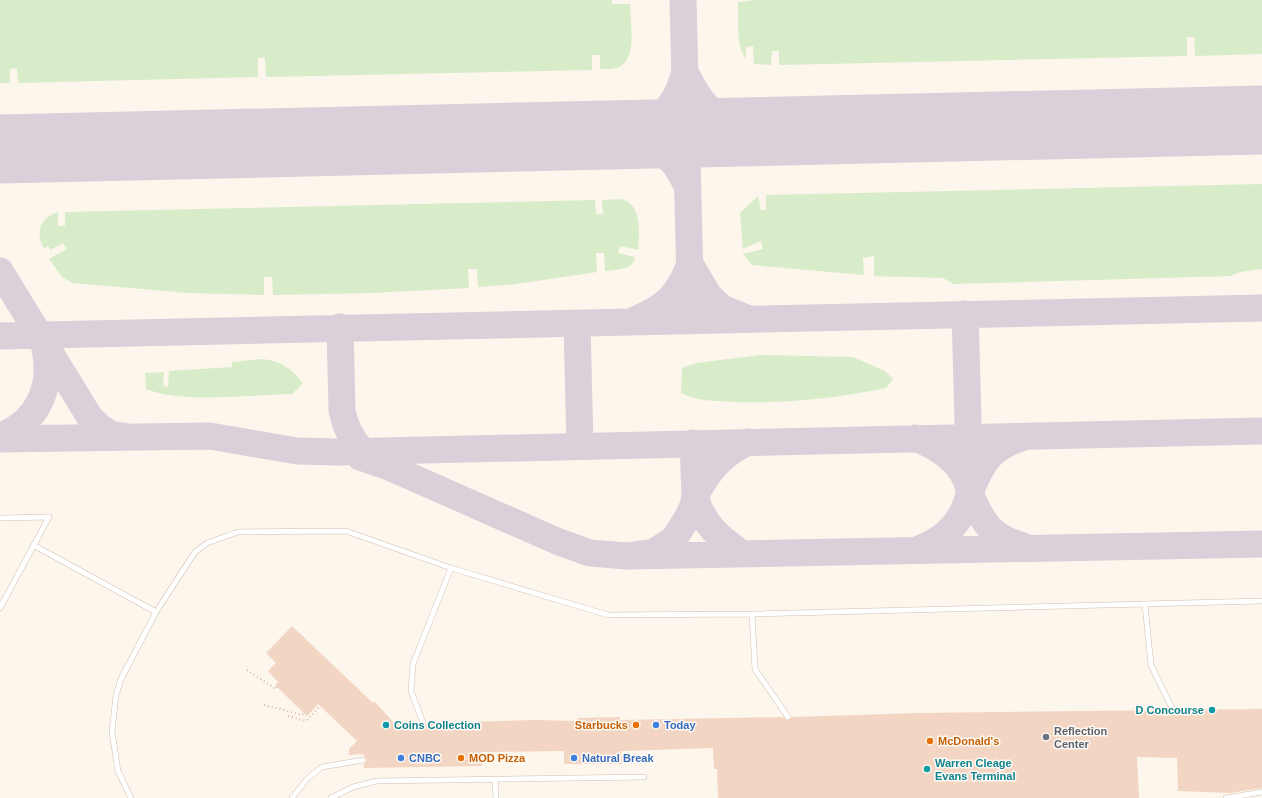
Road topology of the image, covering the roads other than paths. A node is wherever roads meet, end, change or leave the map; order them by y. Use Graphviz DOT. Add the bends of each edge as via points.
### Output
graph roads {
  1 [pos="0,518"];
  2 [pos="35,546"];
  3 [pos="451,568"];
  4 [pos="1262,601"];
  5 [pos="1145,605"];
  6 [pos="0,608"];
  7 [pos="156,612"];
  8 [pos="752,614"];
  9 [pos="1172,710"];
  10 [pos="788,717"];
  11 [pos="423,723"];
  12 [pos="364,760"];
  13 [pos="644,777"];
  14 [pos="495,780"];
  15 [pos="1262,792"];
  16 [pos="131,798"];
  17 [pos="292,798"];
  18 [pos="332,798"];
  19 [pos="496,798"];
  20 [pos="1226,798"];
  1 -- 2 [label="lane" via="49,517"];
  2 -- 6 [label="lane"];
  2 -- 7 [label="lane"];
  3 -- 7 [label="lane" via="346,531 238,532 207,543 195,552"];
  3 -- 8 [label="lane" via="608,615"];
  3 -- 11 [label="lane" via="413,664 411,692"];
  4 -- 5 [label="lane"];
  5 -- 8 [label="lane"];
  5 -- 9 [label="lane" via="1151,665"];
  7 -- 16 [label="lane" via="121,679 114,715 114,752 118,771"];
  8 -- 10 [label="lane" via="755,669"];
  12 -- 17 [label="lane" via="322,767 307,779"];
  13 -- 14 [label="lane"];
  14 -- 18 [label="lane" via="377,781 353,787"];
  14 -- 19 [label="lane"];
  15 -- 20 [label="lane"];
}
